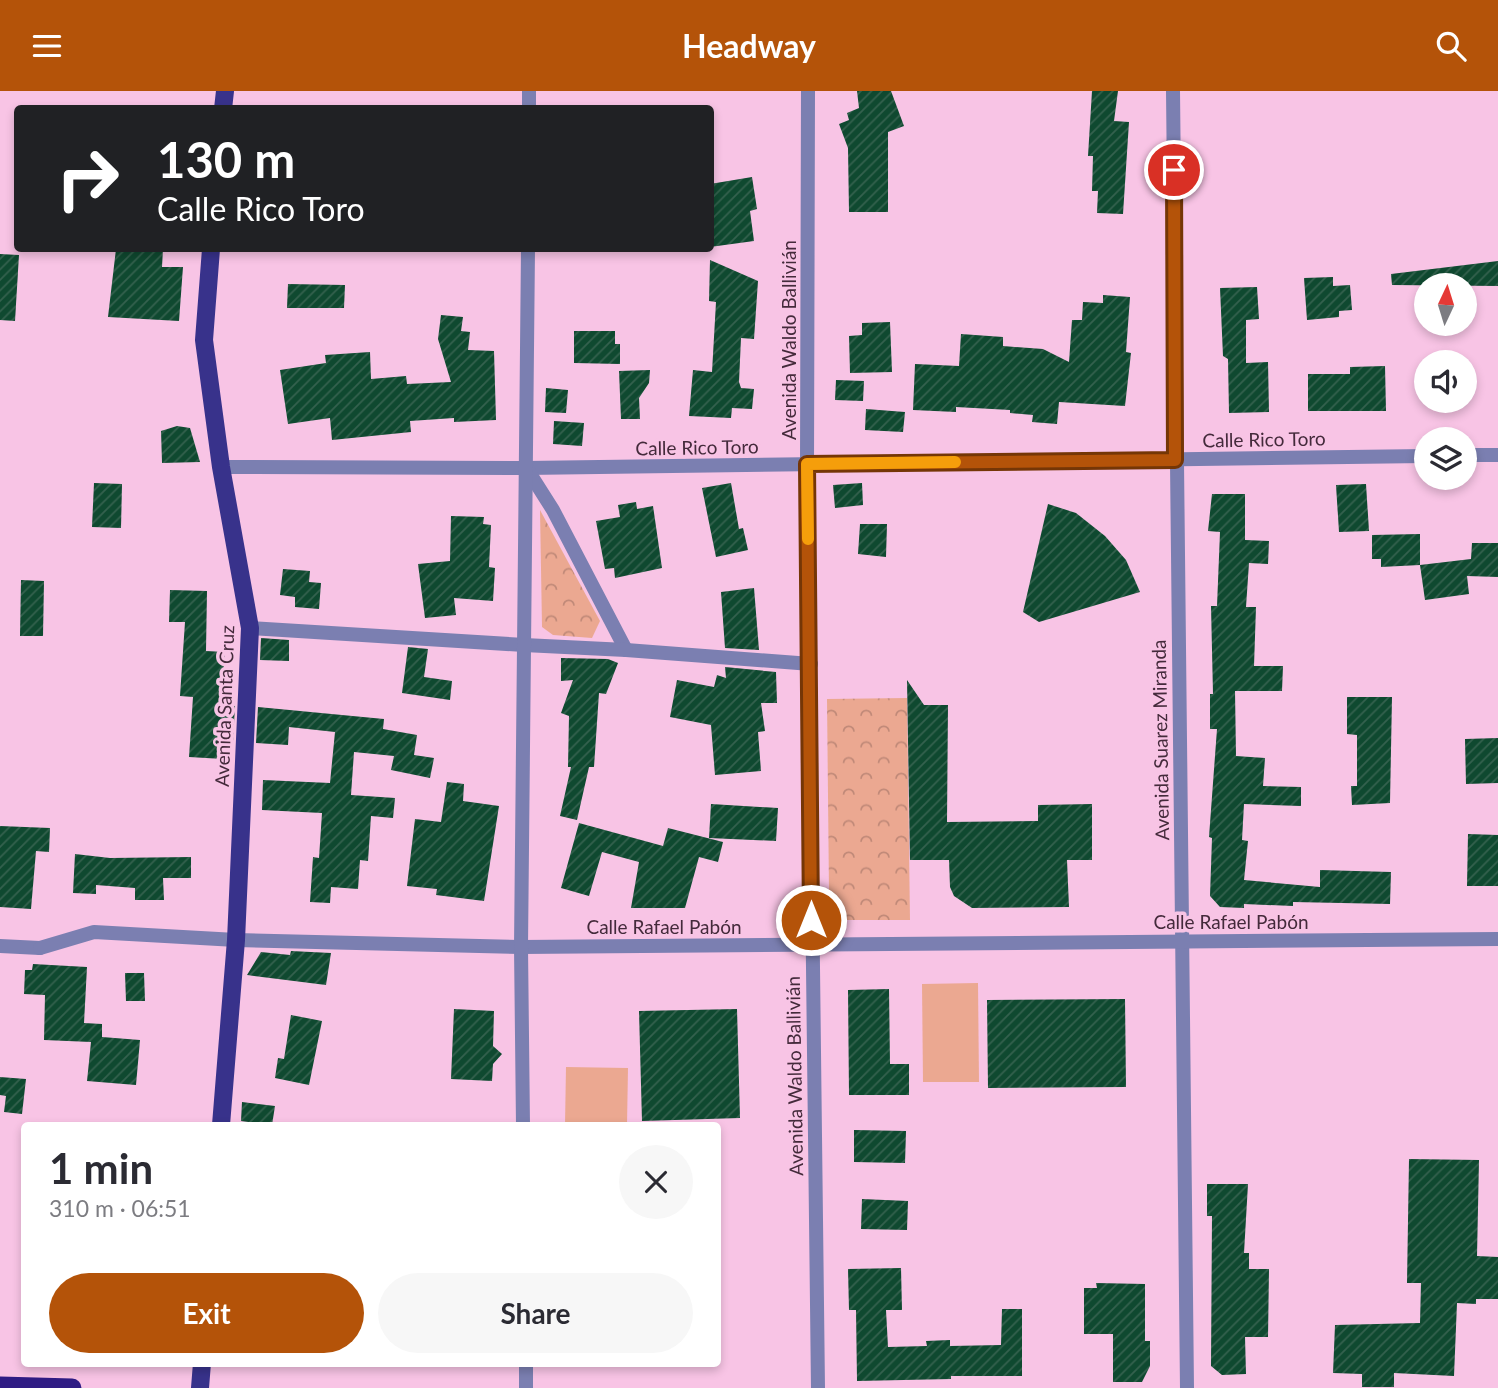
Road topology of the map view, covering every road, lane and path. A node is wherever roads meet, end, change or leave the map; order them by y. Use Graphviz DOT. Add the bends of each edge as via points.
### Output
graph roads {
  1 [pos="808,91"];
  2 [pos="1173,91"];
  3 [pos="211,252"];
  4 [pos="528,252"];
  5 [pos="1477,455"];
  6 [pos="1498,455"];
  7 [pos="1414,456"];
  8 [pos="1175,460"];
  9 [pos="807,464"];
  10 [pos="221,467"];
  11 [pos="526,468"];
  12 [pos="250,628"];
  13 [pos="524,645"];
  14 [pos="626,650"];
  15 [pos="811,664"];
  16 [pos="1498,939"];
  17 [pos="236,940"];
  18 [pos="1182,941"];
  19 [pos="811,944"];
  20 [pos="0,946"];
  21 [pos="522,947"];
  22 [pos="221,1122"];
  23 [pos="523,1122"];
  24 [pos="202,1367"];
  25 [pos="526,1367"];
  26 [pos="0,1385"];
  27 [pos="72,1388"];
  28 [pos="200,1388"];
  29 [pos="526,1388"];
  30 [pos="818,1388"];
  31 [pos="1187,1388"];
  1 -- 9 [label="street, Avenida Waldo Ballivián"];
  2 -- 8 [label="street, Avenida Suarez Miranda"];
  3 -- 10 [label="main road, Avenida Santa Cruz" via="204,340"];
  4 -- 11 [label="street"];
  5 -- 6 [label="street"];
  7 -- 8 [label="street, Calle Rico Toro"];
  8 -- 9 [label="street, Calle Rico Toro"];
  8 -- 18 [label="street, Avenida Suarez Miranda"];
  9 -- 11 [label="street, Calle Rico Toro"];
  9 -- 15 [label="street, Avenida Waldo Ballivián"];
  10 -- 11 [label="street, Calle Rico Toro"];
  10 -- 12 [label="main road, Avenida Santa Cruz"];
  11 -- 13 [label="street"];
  11 -- 14 [label="street"];
  12 -- 13 [label="street"];
  12 -- 17 [label="main road, Avenida Santa Cruz"];
  13 -- 14 [label="street"];
  13 -- 21 [label="street"];
  14 -- 15 [label="street"];
  15 -- 19 [label="street, Avenida Waldo Ballivián"];
  16 -- 18 [label="street, Calle Rafael Pabón"];
  17 -- 20 [label="street, Calle Rafael Pabón" via="94,932 40,948"];
  17 -- 21 [label="street, Calle Rafael Pabón"];
  17 -- 22 [label="main road, Avenida Santa Cruz"];
  18 -- 19 [label="street, Calle Rafael Pabón"];
  18 -- 31 [label="street, Avenida Suarez Miranda"];
  19 -- 21 [label="street, Calle Rafael Pabón"];
  19 -- 30 [label="street, Avenida Waldo Ballivián"];
  21 -- 23 [label="street"];
  24 -- 28 [label="main road"];
  25 -- 29 [label="street"];
  26 -- 27 [label="highway"];
}
